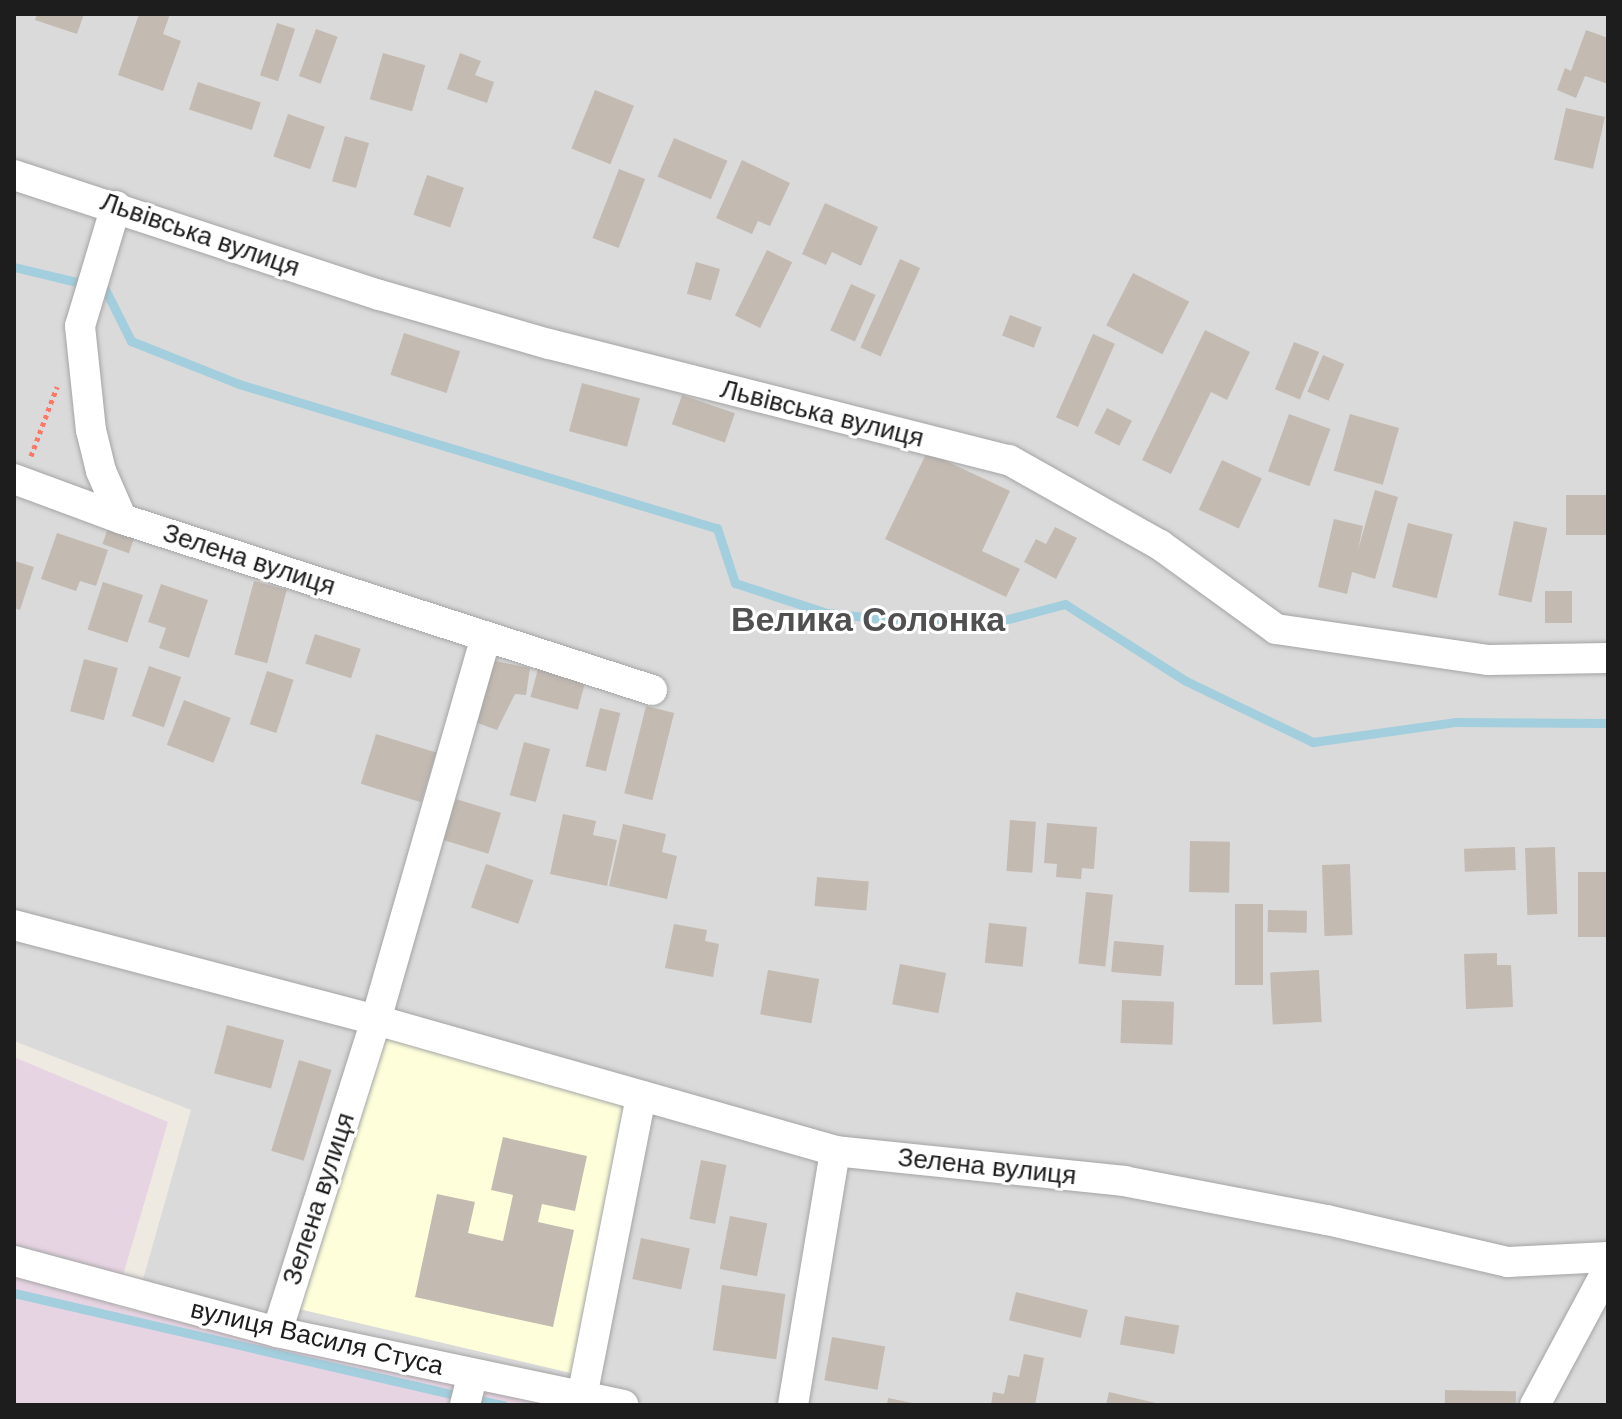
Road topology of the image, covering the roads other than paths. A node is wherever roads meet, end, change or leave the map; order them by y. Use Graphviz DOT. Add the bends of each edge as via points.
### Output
graph roads {
  1 [pos="14,175"];
  2 [pos="116,206"];
  3 [pos="18,480"];
  4 [pos="122,519"];
  5 [pos="486,637"];
  6 [pos="1608,658"];
  7 [pos="652,690"];
  8 [pos="14,925"];
  9 [pos="376,1020"];
  10 [pos="641,1096"];
  11 [pos="835,1151"];
  12 [pos="1608,1257"];
  13 [pos="14,1261"];
  14 [pos="1608,1269"];
  15 [pos="277,1332"];
  16 [pos="473,1374"];
  17 [pos="582,1397"];
  18 [pos="465,1405"];
  19 [pos="623,1405"];
  20 [pos="793,1405"];
  21 [pos="1535,1405"];
  1 -- 2 [label="street, Львівська вулиця"];
  2 -- 4 [label="street" via="80,326 91,430 101,471"];
  2 -- 6 [label="street, Львівська вулиця" via="380,295 549,344 1009,460 1160,545 1276,629 1489,660"];
  3 -- 4 [label="street, Зелена вулиця"];
  4 -- 5 [label="street, Зелена вулиця"];
  5 -- 7 [label="street, Зелена вулиця"];
  5 -- 9 [label="street, Зелена вулиця"];
  8 -- 9 [label="street, Зелена вулиця"];
  9 -- 10 [label="street, Зелена вулиця"];
  9 -- 15 [label="street, Зелена вулиця"];
  10 -- 11 [label="street, Зелена вулиця"];
  10 -- 17 [label="street"];
  11 -- 12 [label="street, Зелена вулиця" via="1124,1181 1508,1262"];
  11 -- 20 [label="street"];
  13 -- 15 [label="street, вулиця Василя Стуса"];
  14 -- 21 [label="street"];
  15 -- 16 [label="street, вулиця Василя Стуса"];
  16 -- 17 [label="street, вулиця Василя Стуса"];
  16 -- 18 [label="street"];
  17 -- 19 [label="street, вулиця Василя Стуса"];
}
